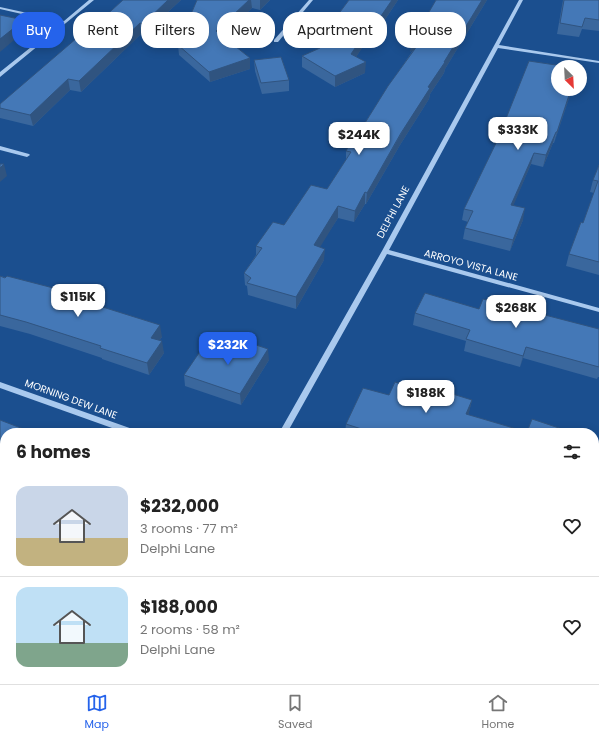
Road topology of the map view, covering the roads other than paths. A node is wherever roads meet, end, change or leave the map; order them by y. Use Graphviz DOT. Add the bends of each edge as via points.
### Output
graph roads {
  1 [pos="92,0"];
  2 [pos="311,0"];
  3 [pos="521,0"];
  4 [pos="0,8"];
  5 [pos="18,12"];
  6 [pos="65,21"];
  7 [pos="276,41"];
  8 [pos="496,46"];
  9 [pos="33,48"];
  10 [pos="599,62"];
  11 [pos="0,75"];
  12 [pos="0,148"];
  13 [pos="27,155"];
  14 [pos="385,251"];
  15 [pos="599,310"];
  16 [pos="0,385"];
  17 [pos="121,428"];
  18 [pos="287,428"];
  1 -- 6 [label="street"];
  2 -- 7 [label="street"];
  3 -- 8 [label="street, DELPHI LANE"];
  4 -- 5 [label="street"];
  8 -- 10 [label="street"];
  8 -- 14 [label="street, DELPHI LANE"];
  9 -- 11 [label="street"];
  12 -- 13 [label="street"];
  14 -- 15 [label="street, ARROYO VISTA LANE"];
  14 -- 18 [label="street, DELPHI LANE"];
  16 -- 17 [label="street, MORNING DEW LANE"];
}
